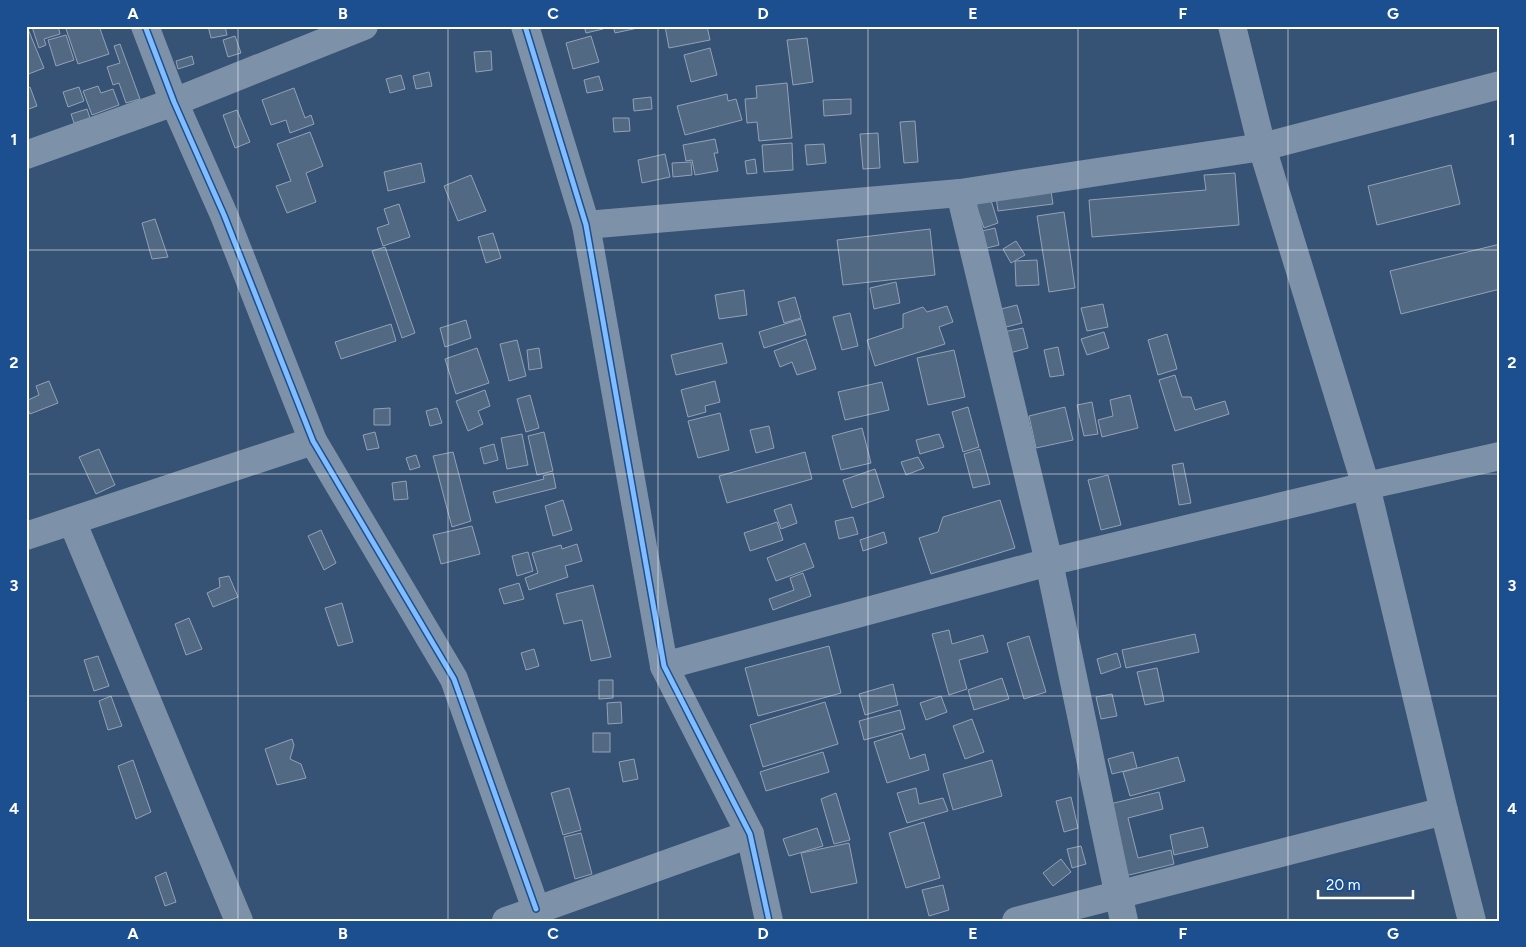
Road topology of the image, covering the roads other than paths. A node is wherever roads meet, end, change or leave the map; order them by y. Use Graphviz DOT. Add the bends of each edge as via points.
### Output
graph roads {
  1 [pos="145,26"];
  2 [pos="364,26"];
  3 [pos="525,26"];
  4 [pos="1232,26"];
  5 [pos="1500,85"];
  6 [pos="174,102"];
  7 [pos="1262,147"];
  8 [pos="26,155"];
  9 [pos="960,193"];
  10 [pos="586,225"];
  11 [pos="313,441"];
  12 [pos="1500,456"];
  13 [pos="1366,486"];
  14 [pos="72,521"];
  15 [pos="26,536"];
  16 [pos="1049,562"];
  17 [pos="664,666"];
  18 [pos="1444,811"];
  19 [pos="750,834"];
  20 [pos="1121,908"];
  21 [pos="536,909"];
  22 [pos="239,921"];
  23 [pos="506,921"];
  24 [pos="769,921"];
  25 [pos="1016,921"];
  26 [pos="1472,921"];
  1 -- 6 [label="street"];
  2 -- 6 [label="street"];
  3 -- 10 [label="street"];
  4 -- 7 [label="street"];
  5 -- 7 [label="street"];
  6 -- 8 [label="street"];
  6 -- 11 [label="street" via="224,215"];
  7 -- 9 [label="street"];
  7 -- 13 [label="street"];
  9 -- 10 [label="street"];
  9 -- 16 [label="street"];
  10 -- 17 [label="street"];
  11 -- 14 [label="street"];
  11 -- 21 [label="street" via="454,679"];
  12 -- 13 [label="street"];
  13 -- 16 [label="street"];
  13 -- 18 [label="street"];
  14 -- 15 [label="street"];
  14 -- 22 [label="street"];
  16 -- 17 [label="street"];
  16 -- 20 [label="street"];
  17 -- 19 [label="street"];
  18 -- 20 [label="street"];
  18 -- 26 [label="street"];
  19 -- 21 [label="street"];
  19 -- 24 [label="street"];
  20 -- 25 [label="street"];
  21 -- 23 [label="street"];
}
